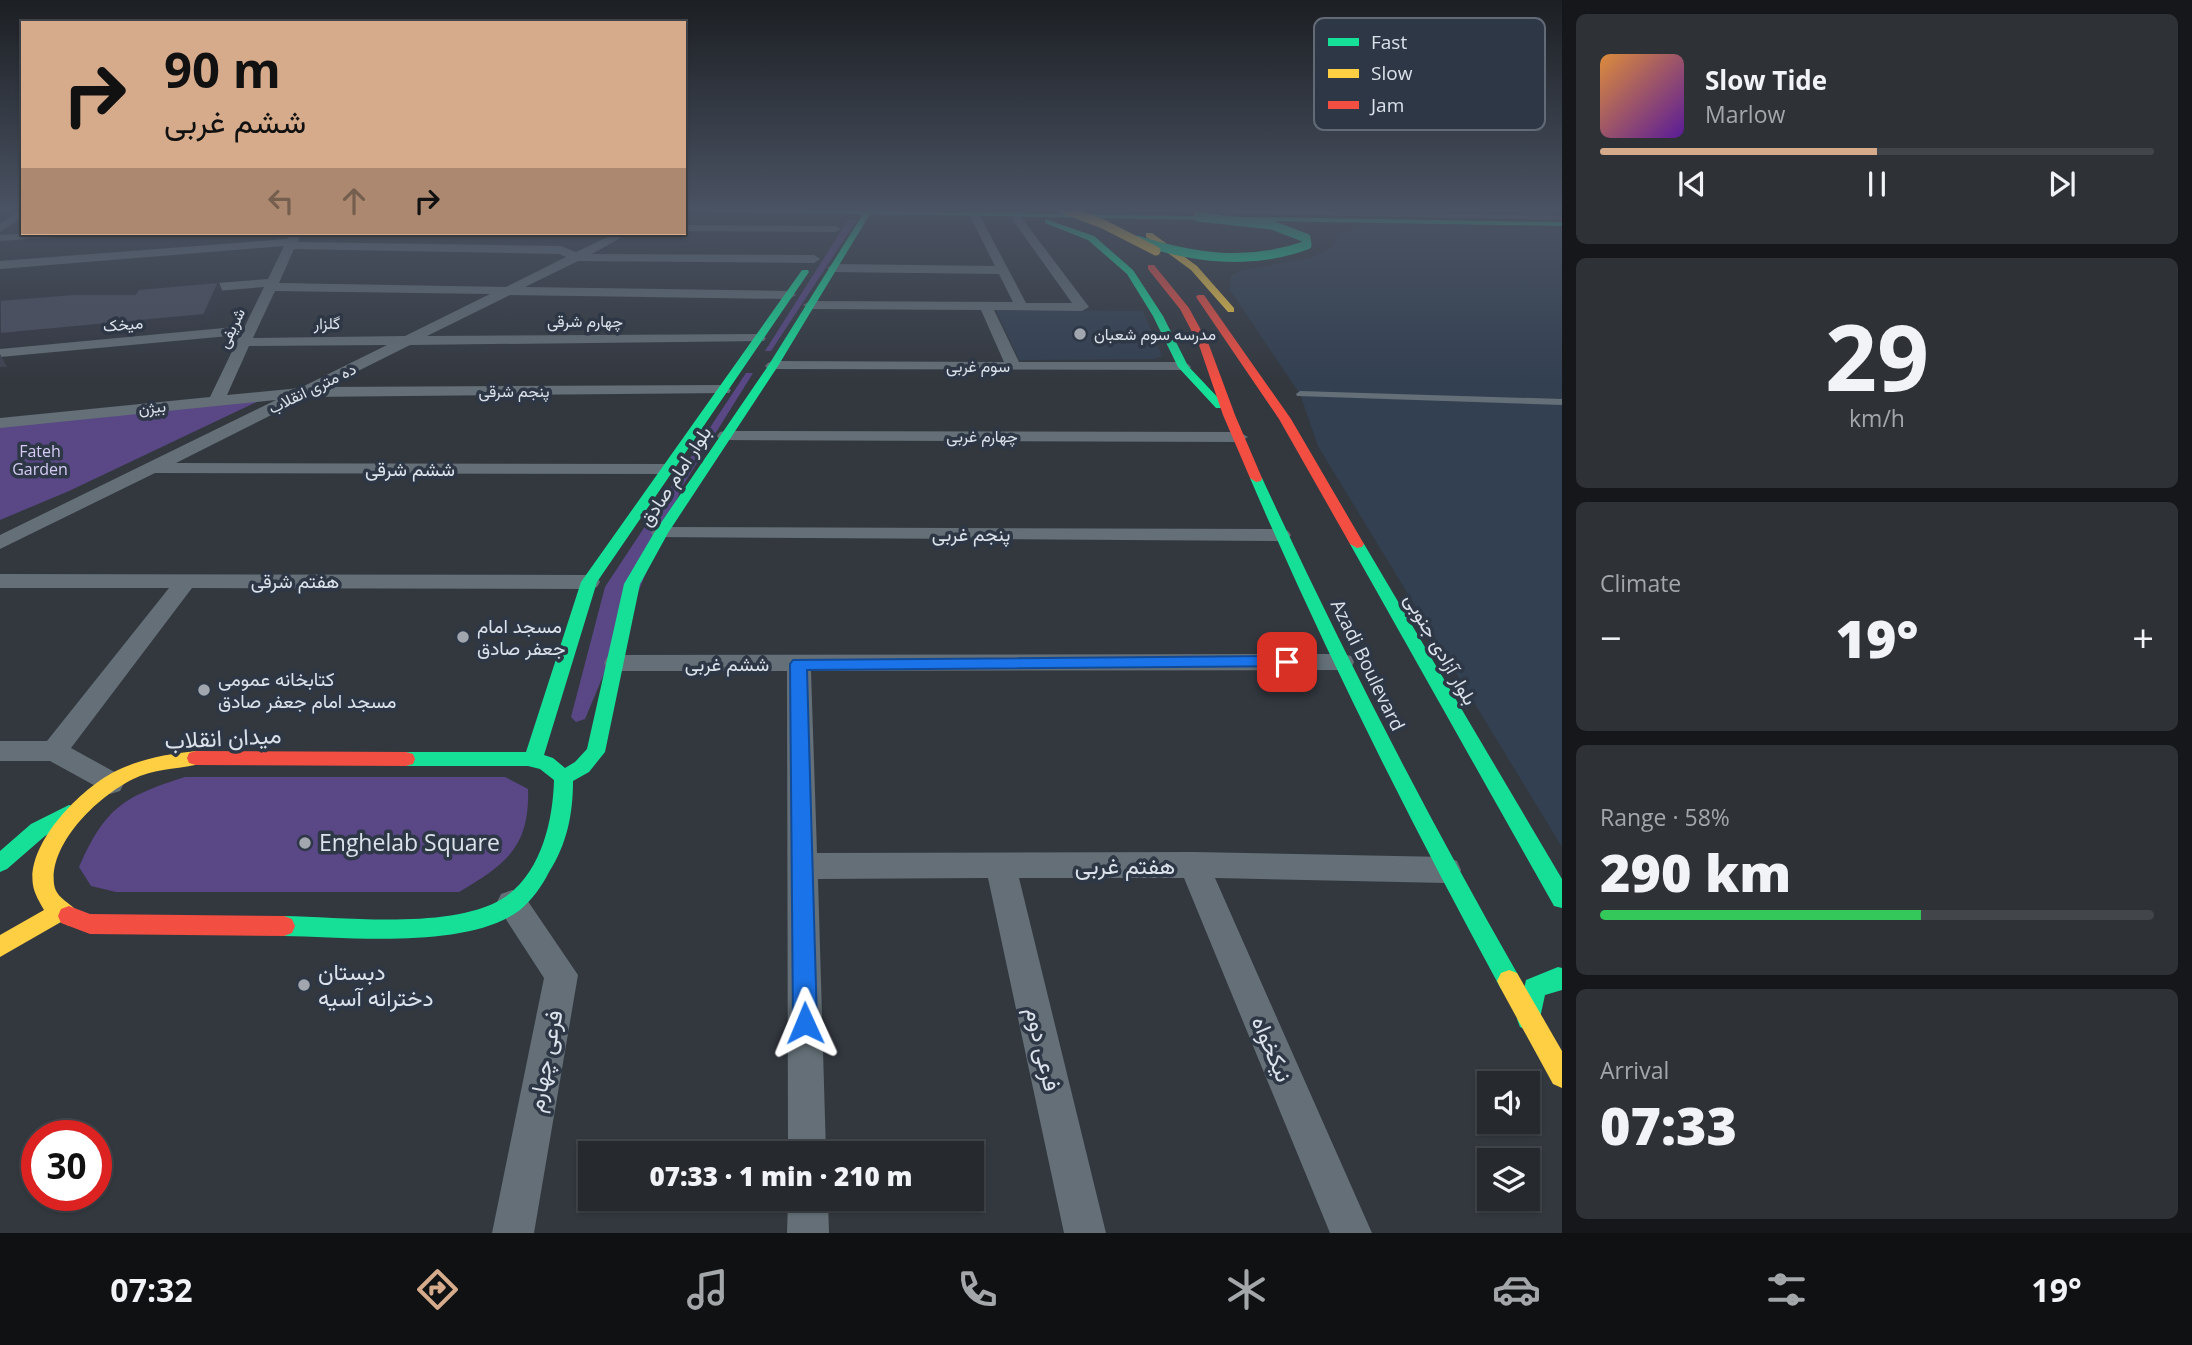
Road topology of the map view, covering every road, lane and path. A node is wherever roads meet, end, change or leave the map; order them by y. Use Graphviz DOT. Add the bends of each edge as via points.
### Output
graph roads {
  1 [pos="281,266"];
  2 [pos="559,266"];
  3 [pos="809,266"];
  4 [pos="1001,266"];
  5 [pos="1054,266"];
  6 [pos="1123,266"];
  7 [pos="1149,266"];
  8 [pos="1173,266"];
  9 [pos="1192,266"];
  10 [pos="1246,266"];
  11 [pos="833,268"];
  12 [pos="1003,270"];
  13 [pos="272,285"];
  14 [pos="177,290"];
  15 [pos="507,291"];
  16 [pos="1219,291"];
  17 [pos="789,295"];
  18 [pos="810,304"];
  19 [pos="986,306"];
  20 [pos="1022,307"];
  21 [pos="247,336"];
  22 [pos="759,338"];
  23 [pos="411,339"];
  24 [pos="0,353"];
  25 [pos="745,362"];
  26 [pos="773,366"];
  27 [pos="1013,366"];
  28 [pos="1183,367"];
  29 [pos="723,390"];
  30 [pos="304,392"];
  31 [pos="1300,394"];
  32 [pos="216,401"];
  33 [pos="1562,402"];
  34 [pos="1229,415"];
  35 [pos="1284,419"];
  36 [pos="0,423"];
  37 [pos="726,436"];
  38 [pos="1239,437"];
  39 [pos="150,468"];
  40 [pos="669,470"];
  41 [pos="661,533"];
  42 [pos="1281,535"];
  43 [pos="0,543"];
  44 [pos="187,580"];
  45 [pos="0,581"];
  46 [pos="589,582"];
  47 [pos="1342,662"];
  48 [pos="616,663"];
  49 [pos="799,664"];
  50 [pos="0,751"];
  51 [pos="54,751"];
  52 [pos="533,760"];
  53 [pos="564,778"];
  54 [pos="110,783"];
  55 [pos="83,805"];
  56 [pos="0,863"];
  57 [pos="1194,865"];
  58 [pos="803,866"];
  59 [pos="1001,866"];
  60 [pos="1446,870"];
  61 [pos="1562,899"];
  62 [pos="512,904"];
  63 [pos="59,912"];
  64 [pos="0,947"];
  65 [pos="1562,979"];
  66 [pos="1529,1019"];
  67 [pos="1562,1075"];
  68 [pos="807,1141"];
  69 [pos="807,1211"];
  70 [pos="513,1233"];
  71 [pos="808,1233"];
  72 [pos="1085,1233"];
  73 [pos="1351,1233"];
  1 -- 13 [label="street, شریفی"];
  2 -- 15 [label="street, ده متری انقلاب"];
  3 -- 17 [label="main road, بلوار امام صادق"];
  4 -- 12 [label="street"];
  5 -- 20 [label="street" via="1082,307"];
  6 -- 28 [label="main road" via="1158,316"];
  7 -- 34 [label="main road, Azadi Boulevard" via="1184,308 1205,345"];
  8 -- 35 [label="main road, bridge" via="1212,310"];
  9 -- 16 [label="main road"];
  10 -- 16 [label="main road" via="1224,270"];
  11 -- 12 [label="street"];
  11 -- 18 [label="main road, بلوار امام صادق"];
  12 -- 20 [label="street"];
  13 -- 14 [label="street"];
  13 -- 15 [label="street"];
  13 -- 21 [label="street, شریفی"];
  15 -- 17 [label="street"];
  15 -- 23 [label="street, ده متری انقلاب"];
  16 -- 35 [label="main road" via="1283,394"];
  17 -- 22 [label="main road, بلوار امام صادق"];
  18 -- 19 [label="street"];
  18 -- 26 [label="main road, بلوار امام صادق"];
  19 -- 20 [label="street"];
  19 -- 27 [label="street"];
  21 -- 23 [label="street, گلزار"];
  21 -- 24 [label="street, میخک"];
  21 -- 32 [label="street, شریفی"];
  22 -- 23 [label="street, چهارم شرقی"];
  22 -- 25 [label="main road, بلوار امام صادق"];
  23 -- 30 [label="street, ده متری انقلاب"];
  25 -- 26 [label="main road"];
  25 -- 29 [label="main road, بلوار امام صادق"];
  26 -- 27 [label="street, سوم غربی"];
  26 -- 37 [label="main road, بلوار امام صادق"];
  27 -- 28 [label="street, سوم غربی"];
  28 -- 34 [label="main road"];
  29 -- 30 [label="street, پنجم شرقی"];
  29 -- 40 [label="main road, بلوار امام صادق"];
  30 -- 32 [label="street, بیژن"];
  30 -- 39 [label="street, ده متری انقلاب"];
  31 -- 33 [label="lane"];
  32 -- 36 [label="street, بیژن"];
  34 -- 38 [label="main road, Azadi Boulevard"];
  35 -- 61 [label="main road, بلوار آزادی جنوبی"];
  37 -- 38 [label="street, چهارم غربی"];
  37 -- 41 [label="main road, بلوار امام صادق"];
  38 -- 42 [label="main road, Azadi Boulevard"];
  39 -- 40 [label="street, ششم شرقی"];
  39 -- 43 [label="street, ده متری انقلاب"];
  40 -- 46 [label="main road, بلوار امام صادق"];
  41 -- 42 [label="street, پنجم غربی"];
  41 -- 48 [label="main road, بلوار امام صادق" via="632,584"];
  42 -- 47 [label="main road, Azadi Boulevard"];
  44 -- 45 [label="street, هفتم شرقی"];
  44 -- 46 [label="street, هفتم شرقی"];
  44 -- 51 [label="street"];
  46 -- 52 [label="main road, بلوار امام صادق"];
  47 -- 49 [label="street, ششم غربی"];
  47 -- 60 [label="main road, Azadi Boulevard"];
  48 -- 49 [label="street, ششم غربی"];
  48 -- 53 [label="main road, بلوار امام صادق" via="596,752"];
  49 -- 58 [label="street"];
  50 -- 51 [label="street"];
  51 -- 54 [label="street"];
  52 -- 53 [label="main road, میدان انقلاب"];
  52 -- 54 [label="main road, میدان انقلاب" via="196,758 145,767"];
  53 -- 62 [label="main road" via="557,840 538,874"];
  54 -- 55 [label="main road, میدان انقلاب"];
  55 -- 56 [label="main road" via="38,831"];
  55 -- 63 [label="main road, میدان انقلاب" via="42,867 44,897"];
  57 -- 59 [label="street, هفتم غربی"];
  57 -- 60 [label="street, هفتم غربی"];
  57 -- 73 [label="street, نیکخواه"];
  58 -- 59 [label="street, هفتم غربی"];
  58 -- 68 [label="street"];
  59 -- 72 [label="street, فرعی دوم"];
  60 -- 66 [label="main road, Azadi Boulevard"];
  62 -- 63 [label="main road" via="472,921 433,927 90,924"];
  62 -- 70 [label="street, فرعی چهارم" via="561,975"];
  63 -- 64 [label="main road"];
  65 -- 66 [label="main road" via="1534,988"];
  66 -- 67 [label="main road, Azadi Boulevard"];
  69 -- 71 [label="street"];
}
